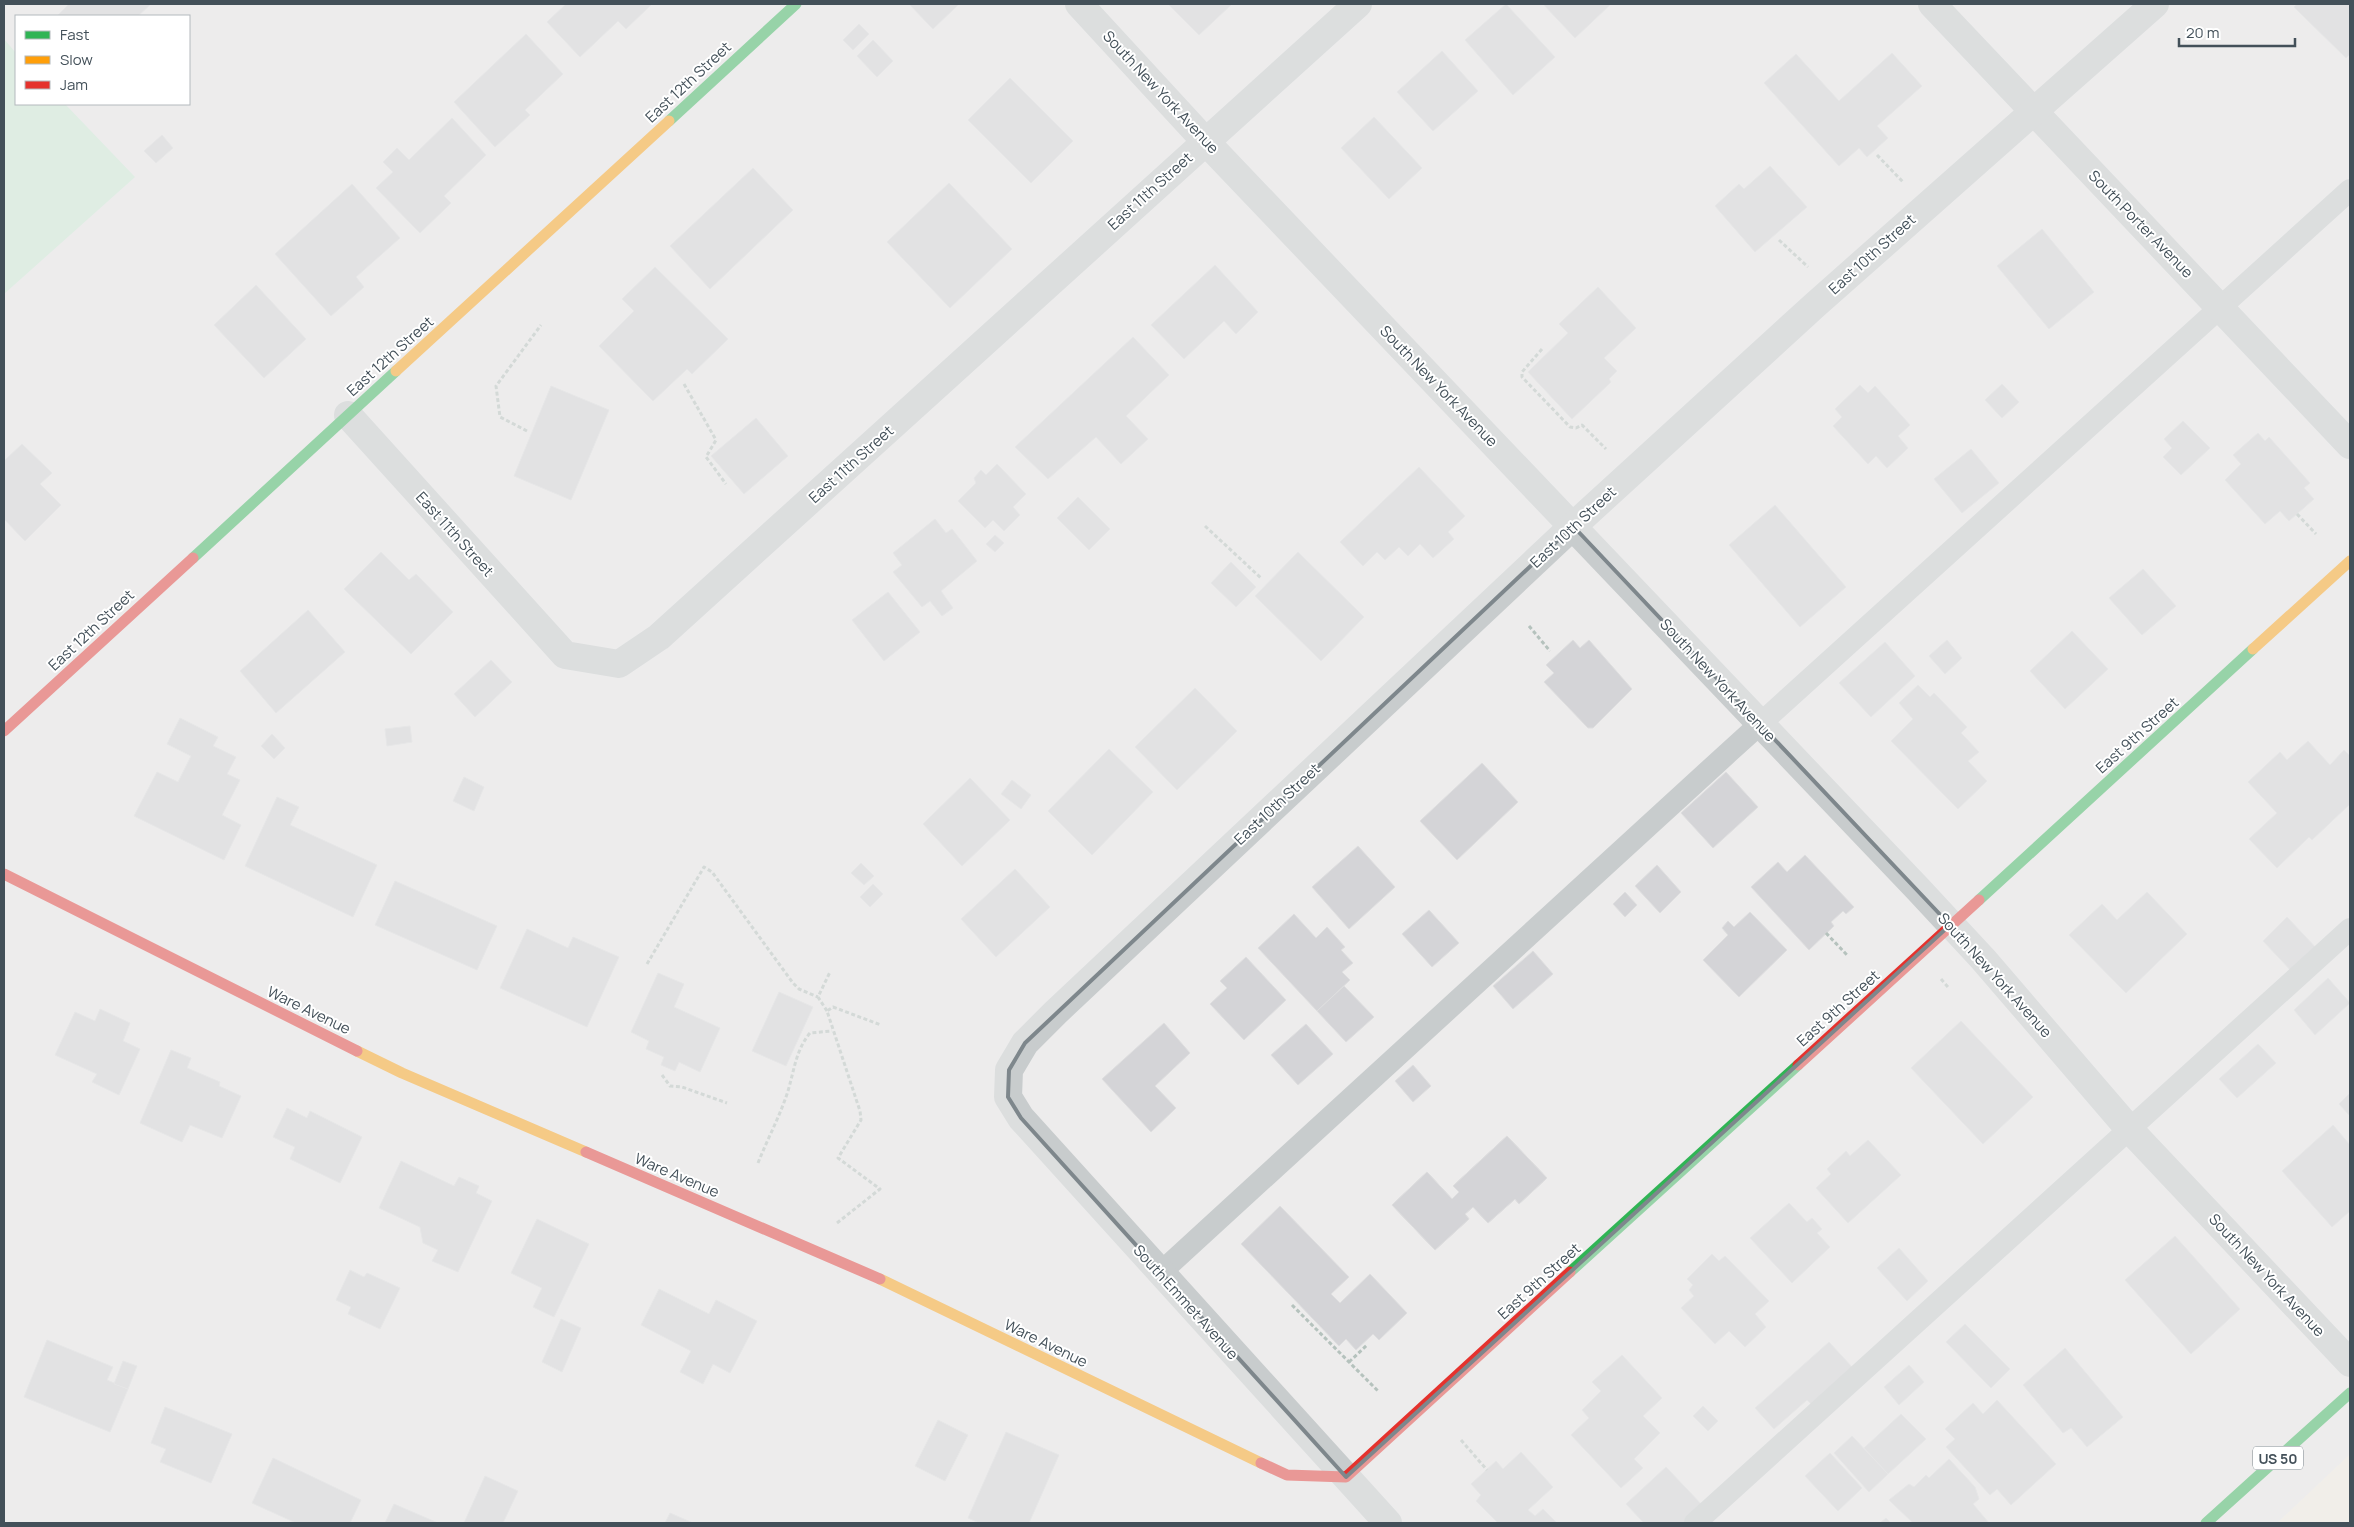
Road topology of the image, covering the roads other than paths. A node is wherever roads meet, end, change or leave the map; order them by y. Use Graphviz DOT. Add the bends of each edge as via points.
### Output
graph roads {
  1 [pos="796,4"];
  2 [pos="1079,4"];
  3 [pos="1358,4"];
  4 [pos="1932,4"];
  5 [pos="2155,4"];
  6 [pos="2032,111"];
  7 [pos="1206,142"];
  8 [pos="2350,190"];
  9 [pos="2220,307"];
  10 [pos="348,416"];
  11 [pos="2350,445"];
  12 [pos="1573,526"];
  13 [pos="2350,561"];
  14 [pos="1760,725"];
  15 [pos="4,731"];
  16 [pos="4,874"];
  17 [pos="1950,925"];
  18 [pos="2350,929"];
  19 [pos="1009,1070"];
  20 [pos="2130,1130"];
  21 [pos="1160,1273"];
  22 [pos="2350,1363"];
  23 [pos="2350,1393"];
  24 [pos="1346,1477"];
  25 [pos="1388,1523"];
  26 [pos="1696,1523"];
  27 [pos="2206,1523"];
  1 -- 10 [label="main road, East 12th Street"];
  2 -- 7 [label="street, South New York Avenue"];
  3 -- 7 [label="street, East 11th Street"];
  4 -- 6 [label="street, South Porter Avenue"];
  5 -- 6 [label="street, East 10th Street"];
  6 -- 9 [label="street, South Porter Avenue"];
  6 -- 12 [label="street, East 10th Street"];
  7 -- 10 [label="street, East 11th Street" via="659,637 618,664 565,655"];
  7 -- 12 [label="street, South New York Avenue"];
  8 -- 9 [label="lane"];
  9 -- 11 [label="street, South Porter Avenue"];
  9 -- 14 [label="lane"];
  10 -- 15 [label="main road, East 12th Street"];
  12 -- 14 [label="street, South New York Avenue"];
  12 -- 19 [label="street, East 10th Street" via="1055,1013 1025,1043"];
  13 -- 17 [label="main road, East 9th Street"];
  14 -- 17 [label="street, South New York Avenue"];
  14 -- 21 [label="lane"];
  16 -- 24 [label="main road, Ware Avenue" via="402,1073 873,1276 1287,1475"];
  17 -- 20 [label="street, South New York Avenue"];
  17 -- 24 [label="main road, East 9th Street"];
  18 -- 20 [label="lane"];
  19 -- 21 [label="street, South Emmet Avenue" via="1008,1097 1020,1118"];
  20 -- 22 [label="street, South New York Avenue"];
  20 -- 26 [label="lane"];
  21 -- 24 [label="street, South Emmet Avenue"];
  23 -- 27 [label="main road, US 50"];
  24 -- 25 [label="street, South Emmet Avenue"];
}
